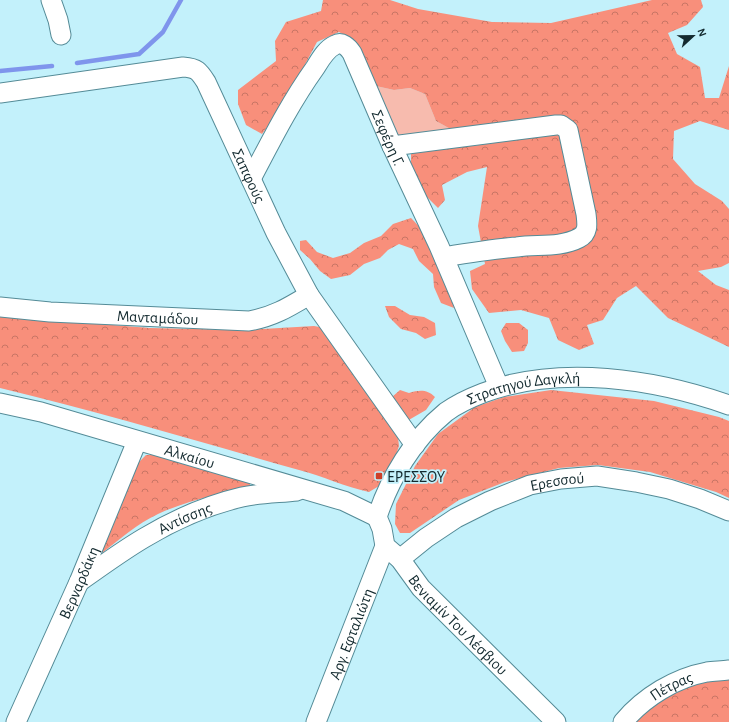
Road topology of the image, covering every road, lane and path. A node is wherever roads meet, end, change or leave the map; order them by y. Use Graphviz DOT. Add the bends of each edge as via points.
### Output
graph roads {
  1 [pos="50,0"];
  2 [pos="61,36"];
  3 [pos="0,93"];
  4 [pos="392,146"];
  5 [pos="251,179"];
  6 [pos="444,257"];
  7 [pos="309,295"];
  8 [pos="0,307"];
  9 [pos="499,387"];
  10 [pos="0,403"];
  11 [pos="729,405"];
  12 [pos="137,440"];
  13 [pos="415,445"];
  14 [pos="304,490"];
  15 [pos="729,511"];
  16 [pos="377,517"];
  17 [pos="385,546"];
  18 [pos="400,559"];
  19 [pos="79,582"];
  20 [pos="729,670"];
  21 [pos="16,722"];
  22 [pos="316,722"];
  23 [pos="556,722"];
  24 [pos="623,722"];
  1 -- 2 [label="street"];
  3 -- 5 [label="street, Σαπφούς" via="183,67 193,68 206,82"];
  4 -- 5 [label="street, Σεφέρη Γ." via="352,53 347,46 335,44 320,59 288,107"];
  4 -- 6 [label="street, Σεφέρη Γ."];
  4 -- 6 [label="street" via="556,125 568,130 588,225 585,233 579,238 554,244 519,246"];
  5 -- 7 [label="street, Σαπφούς"];
  6 -- 9 [label="street, Σεφέρη Γ."];
  7 -- 8 [label="street, Μανταμάδου" via="280,312 249,321 50,312"];
  7 -- 13 [label="street, Σαπφούς"];
  9 -- 11 [label="street, Στρατηγού Δαγκλή" via="557,378 602,378 638,382"];
  9 -- 13 [label="street, Στρατηγού Δαγκλή" via="446,412"];
  10 -- 12 [label="street, Αλκαίου" via="41,412"];
  12 -- 14 [label="street, Αλκαίου"];
  12 -- 19 [label="street, Βερναρδάκη"];
  13 -- 16 [label="street, Στρατηγού Δαγκλή" via="390,482"];
  14 -- 16 [label="street, Αλκαίου" via="344,501"];
  14 -- 19 [label="street, Αντίσσης" via="244,497 198,512 143,538"];
  15 -- 18 [label="street, Ερεσσού" via="700,499 636,482 597,476 561,479 530,485 490,501 456,518"];
  16 -- 17 [label="street"];
  17 -- 18 [label="street, Βενιαμίν Του Λέσβιου"];
  17 -- 22 [label="street, Αργ. Εφταλιώτη"];
  18 -- 23 [label="street, Βενιαμίν Του Λέσβιου" via="421,588"];
  19 -- 21 [label="street, Βερναρδάκη"];
  20 -- 24 [label="street, Πέτρας" via="707,672 669,684 634,710"];
}
